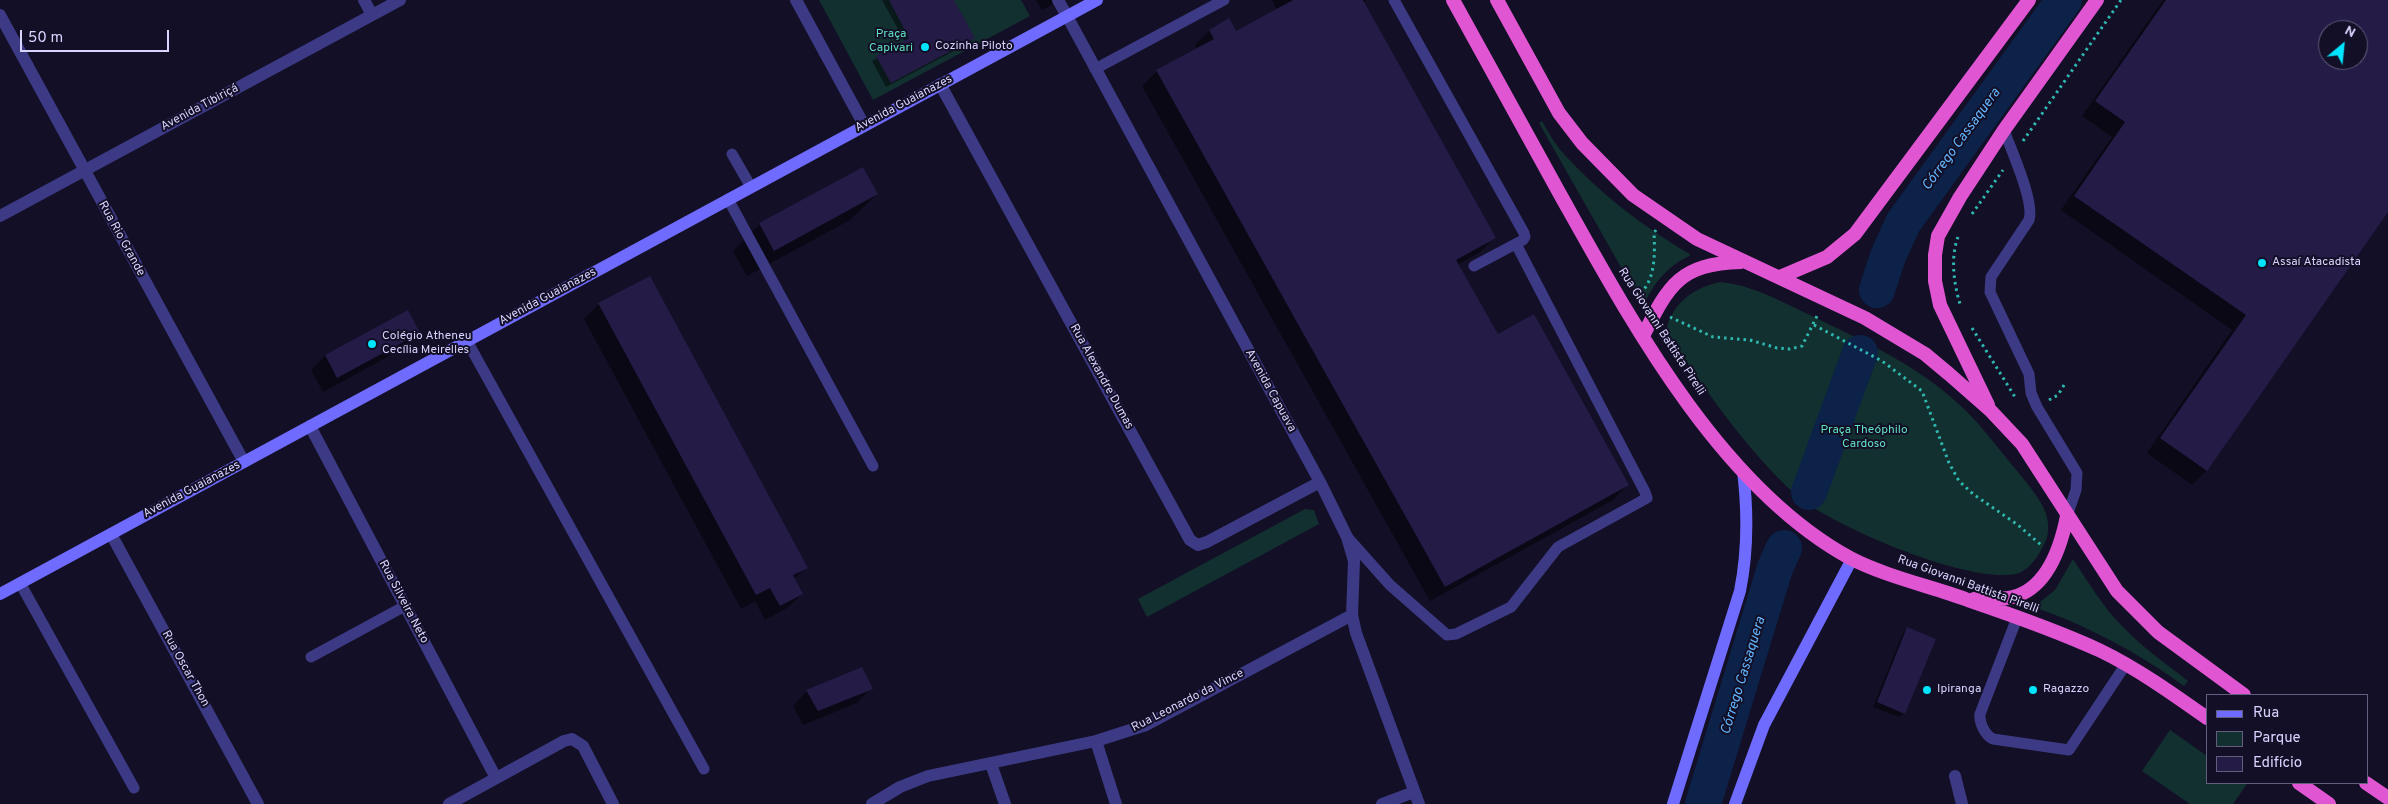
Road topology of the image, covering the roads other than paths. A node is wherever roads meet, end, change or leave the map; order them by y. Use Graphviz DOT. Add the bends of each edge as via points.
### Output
graph roads {
  1 [pos="364,0"];
  2 [pos="400,0"];
  3 [pos="796,0"];
  4 [pos="1058,0"];
  5 [pos="1097,0"];
  6 [pos="1224,0"];
  7 [pos="1394,0"];
  8 [pos="1453,0"];
  9 [pos="1497,0"];
  10 [pos="2029,0"];
  11 [pos="2097,0"];
  12 [pos="372,15"];
  13 [pos="0,16"];
  14 [pos="1067,16"];
  15 [pos="1095,69"];
  16 [pos="940,84"];
  17 [pos="864,125"];
  18 [pos="2004,130"];
  19 [pos="732,154"];
  20 [pos="84,171"];
  21 [pos="751,187"];
  22 [pos="728,199"];
  23 [pos="0,216"];
  24 [pos="1516,244"];
  25 [pos="1745,262"];
  26 [pos="1474,266"];
  27 [pos="1780,277"];
  28 [pos="1643,336"];
  29 [pos="467,341"];
  30 [pos="1990,410"];
  31 [pos="310,426"];
  32 [pos="244,462"];
  33 [pos="873,466"];
  34 [pos="1743,470"];
  35 [pos="1320,482"];
  36 [pos="2067,516"];
  37 [pos="111,534"];
  38 [pos="1346,537"];
  39 [pos="1852,559"];
  40 [pos="20,583"];
  41 [pos="0,594"];
  42 [pos="1968,600"];
  43 [pos="405,606"];
  44 [pos="1352,615"];
  45 [pos="2017,618"];
  46 [pos="311,658"];
  47 [pos="2126,664"];
  48 [pos="2243,694"];
  49 [pos="2206,717"];
  50 [pos="1096,742"];
  51 [pos="990,764"];
  52 [pos="704,769"];
  53 [pos="1955,776"];
  54 [pos="496,778"];
  55 [pos="2300,784"];
  56 [pos="2367,784"];
  57 [pos="134,788"];
  58 [pos="1416,798"];
  59 [pos="2388,798"];
  60 [pos="258,804"];
  61 [pos="449,804"];
  62 [pos="613,804"];
  63 [pos="872,804"];
  64 [pos="1005,804"];
  65 [pos="1116,804"];
  66 [pos="1382,804"];
  67 [pos="1673,804"];
  68 [pos="1736,804"];
  69 [pos="1962,804"];
  70 [pos="2329,804"];
  1 -- 12 [label="street"];
  2 -- 12 [label="street, Avenida Tibiriçá"];
  3 -- 17 [label="street"];
  4 -- 14 [label="street, Avenida Capuava"];
  5 -- 14 [label="main road, Avenida Guaianazes"];
  6 -- 15 [label="lane"];
  7 -- 24 [label="lane" via="1524,233 1525,237"];
  8 -- 28 [label="highway, Rua Giovanni Battista Pirelli"];
  9 -- 25 [label="highway" via="1559,113 1582,143 1633,195 1697,239"];
  10 -- 27 [label="highway" via="1855,234 1827,257"];
  11 -- 18 [label="highway"];
  12 -- 20 [label="street, Avenida Tibiriçá"];
  13 -- 20 [label="street, Rua Rio Grande"];
  14 -- 15 [label="street, Avenida Capuava"];
  14 -- 16 [label="main road, Avenida Guaianazes"];
  15 -- 35 [label="street, Avenida Capuava"];
  16 -- 17 [label="main road, Avenida Guaianazes"];
  16 -- 35 [label="street, Rua Alexandre Dumas" via="1190,540 1198,545 1207,542"];
  17 -- 21 [label="main road, Avenida Guaianazes"];
  18 -- 30 [label="highway" via="1947,218 1938,236 1935,255 1935,281 1940,305"];
  18 -- 36 [label="lane" via="2031,214 1991,277 1990,292 2028,374 2038,408 2077,473 2076,490"];
  19 -- 21 [label="lane"];
  20 -- 23 [label="street, Avenida Tibiriçá"];
  20 -- 32 [label="street, Rua Rio Grande"];
  21 -- 22 [label="main road, Avenida Guaianazes"];
  22 -- 29 [label="main road, Avenida Guaianazes"];
  22 -- 33 [label="lane"];
  24 -- 26 [label="lane"];
  24 -- 38 [label="lane" via="1647,498 1558,547 1511,607 1456,634 1447,635 1439,630 1390,585"];
  25 -- 27 [label="highway"];
  25 -- 28 [label="highway" via="1721,263 1686,274 1672,285"];
  27 -- 30 [label="highway" via="1896,335 1931,359"];
  28 -- 34 [label="highway, Rua Giovanni Battista Pirelli" via="1685,399"];
  29 -- 31 [label="main road, Avenida Guaianazes"];
  29 -- 52 [label="lane"];
  30 -- 36 [label="highway" via="2022,444 2044,474"];
  31 -- 32 [label="main road, Avenida Guaianazes"];
  31 -- 43 [label="street, Rua Silveira Neto"];
  32 -- 37 [label="main road, Avenida Guaianazes"];
  34 -- 39 [label="highway, Rua Giovanni Battista Pirelli" via="1789,516"];
  34 -- 67 [label="main road" via="1747,540 1740,591"];
  35 -- 38 [label="street, Avenida Capuava"];
  36 -- 42 [label="highway" via="2057,555 2044,575 2027,590 2013,597"];
  36 -- 48 [label="highway" via="2117,591 2158,632"];
  37 -- 40 [label="main road, Avenida Guaianazes"];
  37 -- 60 [label="street, Rua Oscar Thon"];
  38 -- 44 [label="street, Avenida Capuava" via="1354,561"];
  39 -- 42 [label="highway, Rua Giovanni Battista Pirelli"];
  39 -- 68 [label="main road" via="1764,725"];
  40 -- 41 [label="main road, Avenida Guaianazes"];
  40 -- 57 [label="lane"];
  42 -- 45 [label="highway, Rua Giovanni Battista Pirelli"];
  43 -- 46 [label="lane"];
  43 -- 54 [label="street, Rua Silveira Neto"];
  44 -- 50 [label="street, Rua Leonardo da Vince" via="1146,724"];
  44 -- 58 [label="street, Avenida Capuava"];
  45 -- 47 [label="highway, Rua Giovanni Battista Pirelli" via="2076,640"];
  45 -- 47 [label="lane" via="1980,714 1986,733 1994,739 2069,750"];
  47 -- 49 [label="highway, Rua Giovanni Battista Pirelli"];
  50 -- 51 [label="street, Rua Leonardo da Vince"];
  50 -- 65 [label="street"];
  51 -- 63 [label="street, Rua Leonardo da Vince" via="928,776 900,787"];
  51 -- 64 [label="street"];
  53 -- 69 [label="street"];
  54 -- 61 [label="street"];
  54 -- 62 [label="street" via="572,739 583,746"];
  55 -- 70 [label="highway"];
  56 -- 59 [label="highway"];
  58 -- 66 [label="street"];
}
